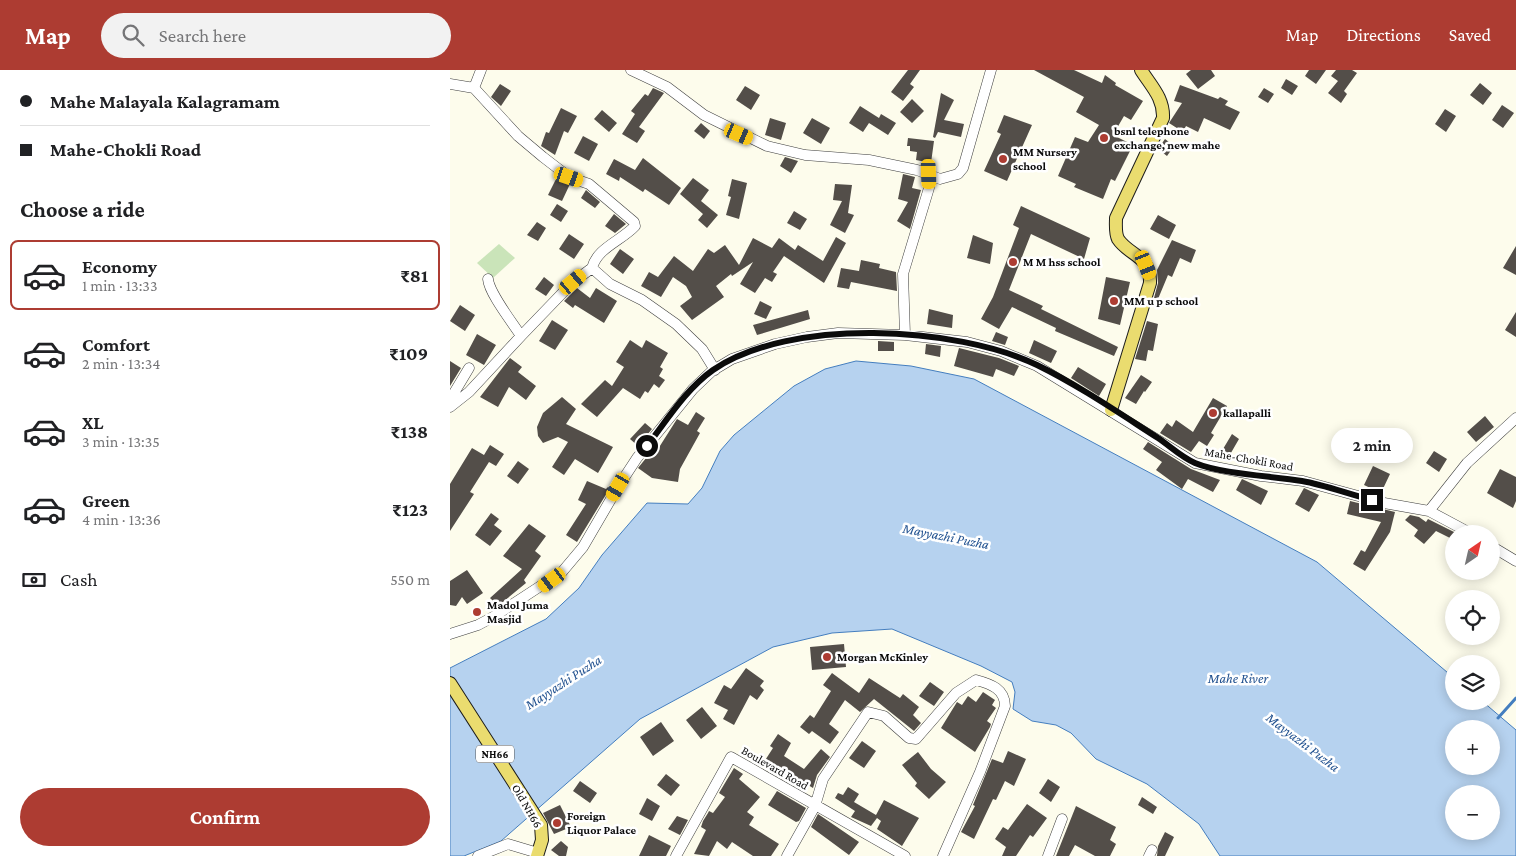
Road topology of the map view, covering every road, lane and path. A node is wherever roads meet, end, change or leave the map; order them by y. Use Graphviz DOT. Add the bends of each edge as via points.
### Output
graph roads {
  1 [pos="481,70"];
  2 [pos="631,70"];
  3 [pos="992,70"];
  4 [pos="1141,70"];
  5 [pos="450,84"];
  6 [pos="474,88"];
  7 [pos="929,174"];
  8 [pos="592,268"];
  9 [pos="488,279"];
  10 [pos="905,335"];
  11 [pos="520,336"];
  12 [pos="469,368"];
  13 [pos="715,370"];
  14 [pos="450,407"];
  15 [pos="1112,410"];
  16 [pos="1516,418"];
  17 [pos="1429,512"];
  18 [pos="1454,525"];
  19 [pos="1500,551"];
  20 [pos="1516,561"];
  21 [pos="450,634"];
  22 [pos="450,683"];
  23 [pos="815,806"];
  24 [pos="1062,819"];
  25 [pos="538,855"];
  26 [pos="478,856"];
  27 [pos="676,856"];
  28 [pos="787,856"];
  29 [pos="905,856"];
  30 [pos="942,856"];
  31 [pos="1048,856"];
  1 -- 6 [label="street"];
  2 -- 7 [label="street" via="667,87 704,115 767,146 805,154 870,160"];
  3 -- 7 [label="street" via="963,168 958,174 940,179"];
  4 -- 15 [label="main road" via="1156,90 1163,118 1116,218 1116,229 1118,238 1146,265 1150,283"];
  5 -- 6 [label="street"];
  6 -- 8 [label="street" via="518,136 543,157 569,177 589,184 634,222 635,226 628,234 601,252"];
  7 -- 10 [label="street" via="929,188 903,274"];
  8 -- 11 [label="street" via="573,282"];
  8 -- 13 [label="street" via="610,284 642,300 676,324 702,349"];
  9 -- 11 [label="street" via="489,288"];
  10 -- 13 [label="street, Mahe-Chokli Road" via="838,333 807,337 753,351"];
  10 -- 15 [label="street, Mahe-Chokli Road" via="967,342 1001,351 1037,366"];
  11 -- 14 [label="street" via="469,392"];
  12 -- 14 [label="street" via="451,398"];
  13 -- 21 [label="street, Mahe-Chokli Road" via="692,389 637,458 583,547 562,572 493,617"];
  15 -- 17 [label="street, Mahe-Chokli Road" via="1195,463 1303,481"];
  16 -- 17 [label="street" via="1467,463"];
  17 -- 18 [label="street, Mahe-Chokli Road"];
  19 -- 20 [label="street"];
  22 -- 25 [label="main road, Old NH66 / NH66" via="541,825"];
  23 -- 27 [label="street, Boulevard Road" via="731,757"];
  23 -- 28 [label="street"];
  23 -- 29 [label="street, Boulevard Road"];
  23 -- 30 [label="street" via="823,779 868,712 884,716 909,738 916,739 956,693 976,680 990,684 1001,691 1005,706 980,772"];
  24 -- 31 [label="street"];
  25 -- 26 [label="street" via="508,844"];
}
